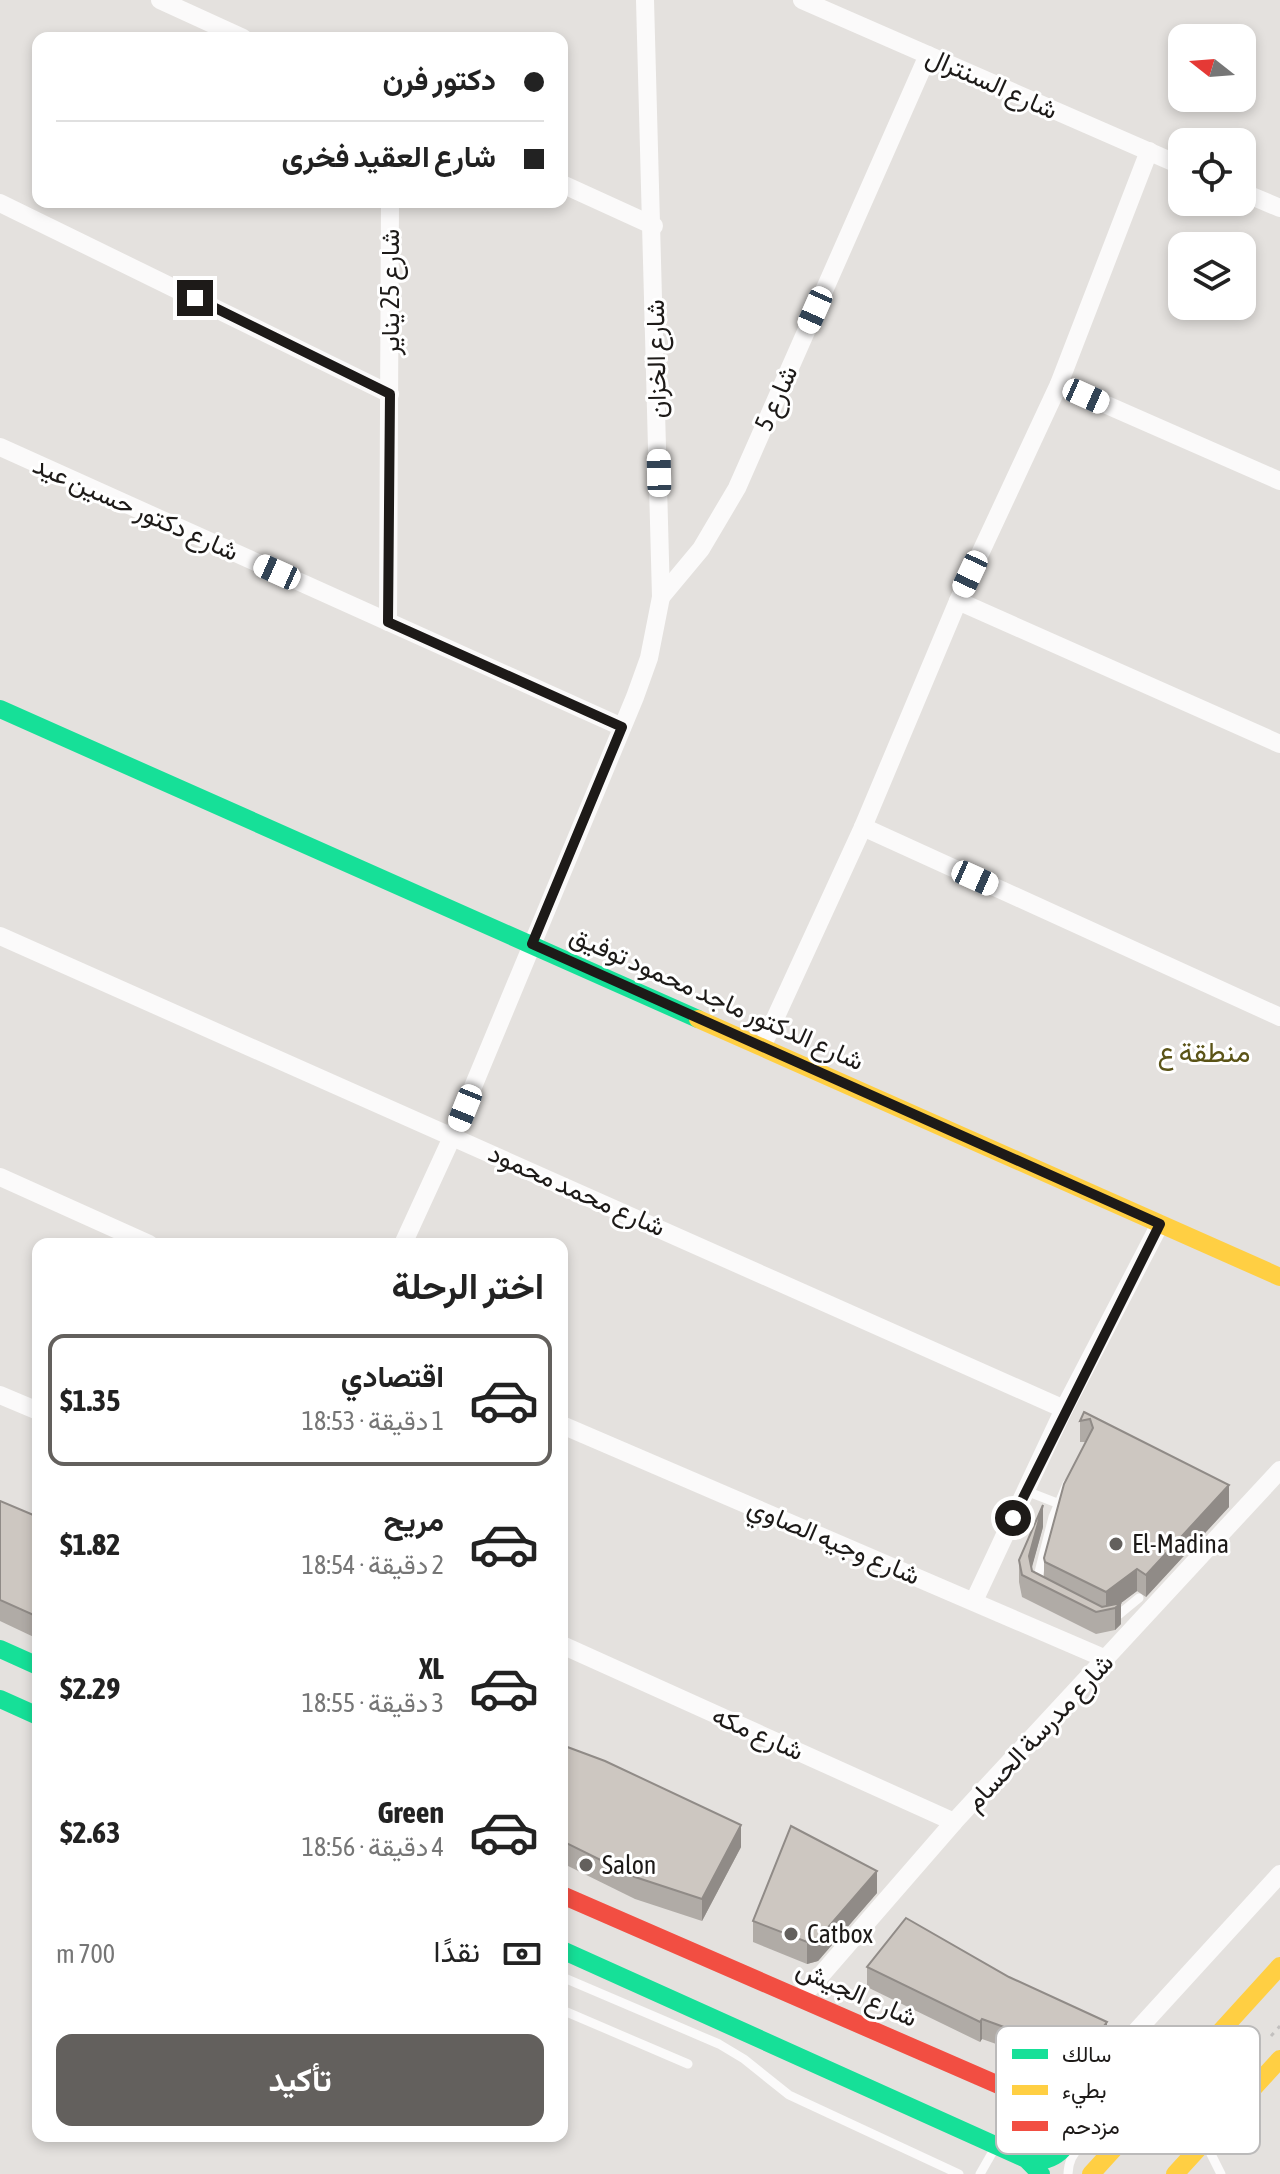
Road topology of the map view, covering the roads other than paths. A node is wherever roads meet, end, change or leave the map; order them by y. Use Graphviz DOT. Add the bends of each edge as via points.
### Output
graph roads {
  1 [pos="160,0"];
  2 [pos="645,0"];
  3 [pos="802,0"];
  4 [pos="230,32"];
  5 [pos="928,55"];
  6 [pos="1149,151"];
  7 [pos="1168,160"];
  8 [pos="568,187"];
  9 [pos="1256,198"];
  10 [pos="0,203"];
  11 [pos="390,208"];
  12 [pos="1280,208"];
  13 [pos="654,226"];
  14 [pos="1059,384"];
  15 [pos="390,394"];
  16 [pos="0,447"];
  17 [pos="1280,481"];
  18 [pos="661,597"];
  19 [pos="958,601"];
  20 [pos="388,622"];
  21 [pos="0,709"];
  22 [pos="622,727"];
  23 [pos="1280,744"];
  24 [pos="863,827"];
  25 [pos="0,936"];
  26 [pos="532,944"];
  27 [pos="1280,1017"];
  28 [pos="762,1047"];
  29 [pos="453,1135"];
  30 [pos="0,1177"];
  31 [pos="1160,1224"];
  32 [pos="136,1238"];
  33 [pos="406,1238"];
  34 [pos="1280,1277"];
  35 [pos="0,1395"];
  36 [pos="32,1408"];
  37 [pos="1064,1409"];
  38 [pos="568,1428"];
  39 [pos="1280,1470"];
  40 [pos="1072,1474"];
  41 [pos="1026,1491"];
  42 [pos="1057,1503"];
  43 [pos="1044,1594"];
  44 [pos="1139,1598"];
  45 [pos="974,1601"];
  46 [pos="1120,1644"];
  47 [pos="568,1648"];
  48 [pos="0,1649"];
  49 [pos="1106,1659"];
  50 [pos="32,1663"];
  51 [pos="0,1699"];
  52 [pos="32,1713"];
  53 [pos="954,1822"];
  54 [pos="1280,1874"];
  55 [pos="568,1898"];
  56 [pos="568,1953"];
  57 [pos="1280,1966"];
  58 [pos="568,1980"];
  59 [pos="802,1997"];
  60 [pos="568,2013"];
  61 [pos="1141,2026"];
  62 [pos="1225,2026"];
  63 [pos="1280,2059"];
  64 [pos="688,2064"];
  65 [pos="1260,2081"];
  66 [pos="996,2082"];
  67 [pos="996,2145"];
  68 [pos="996,2147"];
  69 [pos="1012,2154"];
  70 [pos="1058,2154"];
  71 [pos="1075,2154"];
  72 [pos="1109,2154"];
  73 [pos="1194,2154"];
  74 [pos="1211,2154"];
  75 [pos="1036,2168"];
  76 [pos="959,2174"];
  77 [pos="980,2174"];
  78 [pos="1068,2174"];
  79 [pos="1091,2174"];
  80 [pos="1175,2174"];
  81 [pos="1221,2174"];
  1 -- 4 [label="street"];
  2 -- 13 [label="street, شارع الخزان"];
  3 -- 5 [label="street, شارع السنترال"];
  5 -- 6 [label="street, شارع السنترال"];
  5 -- 18 [label="street, شارع 5" via="737,488 701,549"];
  6 -- 7 [label="street, شارع السنترال"];
  6 -- 14 [label="street"];
  8 -- 13 [label="street"];
  9 -- 12 [label="street"];
  10 -- 15 [label="street"];
  11 -- 15 [label="street, شارع 25 يناير"];
  13 -- 18 [label="street, شارع الخزان"];
  14 -- 17 [label="street"];
  14 -- 19 [label="street"];
  15 -- 20 [label="street, شارع 25 يناير"];
  16 -- 20 [label="street, شارع دكتور حسين عيد"];
  18 -- 22 [label="street, شارع الخزان" via="649,658"];
  19 -- 23 [label="street"];
  19 -- 24 [label="street"];
  20 -- 22 [label="street, شارع دكتور حسين عيد"];
  21 -- 26 [label="main road, شارع الدكتور ماجد محمود توفيق"];
  22 -- 26 [label="street, شارع الخزان"];
  24 -- 27 [label="street"];
  24 -- 28 [label="street"];
  25 -- 29 [label="street, شارع محمد محمود"];
  26 -- 28 [label="main road, شارع الدكتور ماجد محمود توفيق"];
  26 -- 29 [label="street, شارع الخزان"];
  28 -- 31 [label="main road, شارع الدكتور ماجد محمود توفيق"];
  29 -- 33 [label="street, شارع الخزان"];
  29 -- 37 [label="street, شارع محمد محمود"];
  30 -- 32 [label="street"];
  31 -- 34 [label="main road, شارع الدكتور ماجد محمود توفيق"];
  31 -- 37 [label="street"];
  35 -- 36 [label="street"];
  37 -- 41 [label="street"];
  38 -- 45 [label="street, شارع وجيه الصاوي"];
  39 -- 46 [label="street, شارع مدرسة الحسام"];
  40 -- 42 [label="lane"];
  41 -- 42 [label="lane"];
  41 -- 45 [label="street"];
  42 -- 43 [label="lane" via="1036,1580"];
  44 -- 46 [label="lane" via="1105,1621"];
  45 -- 49 [label="street, شارع وجيه الصاوي"];
  46 -- 49 [label="street, شارع مدرسة الحسام"];
  47 -- 53 [label="street, شارع مكه"];
  48 -- 50 [label="main road"];
  49 -- 53 [label="street, شارع مدرسة الحسام"];
  51 -- 52 [label="main road"];
  53 -- 59 [label="street, شارع مدرسة الحسام"];
  54 -- 61 [label="street"];
  55 -- 59 [label="main road, شارع الجيش"];
  56 -- 67 [label="main road"];
  57 -- 62 [label="main road"];
  58 -- 76 [label="lane" via="719,2044 789,2095"];
  59 -- 66 [label="main road, شارع الجيش"];
  60 -- 64 [label="lane"];
  63 -- 65 [label="main road"];
  68 -- 77 [label="lane"];
  69 -- 75 [label="main road"];
  70 -- 75 [label="main road"];
  71 -- 78 [label="lane"];
  72 -- 79 [label="main road"];
  73 -- 80 [label="main road"];
  74 -- 81 [label="lane"];
}
